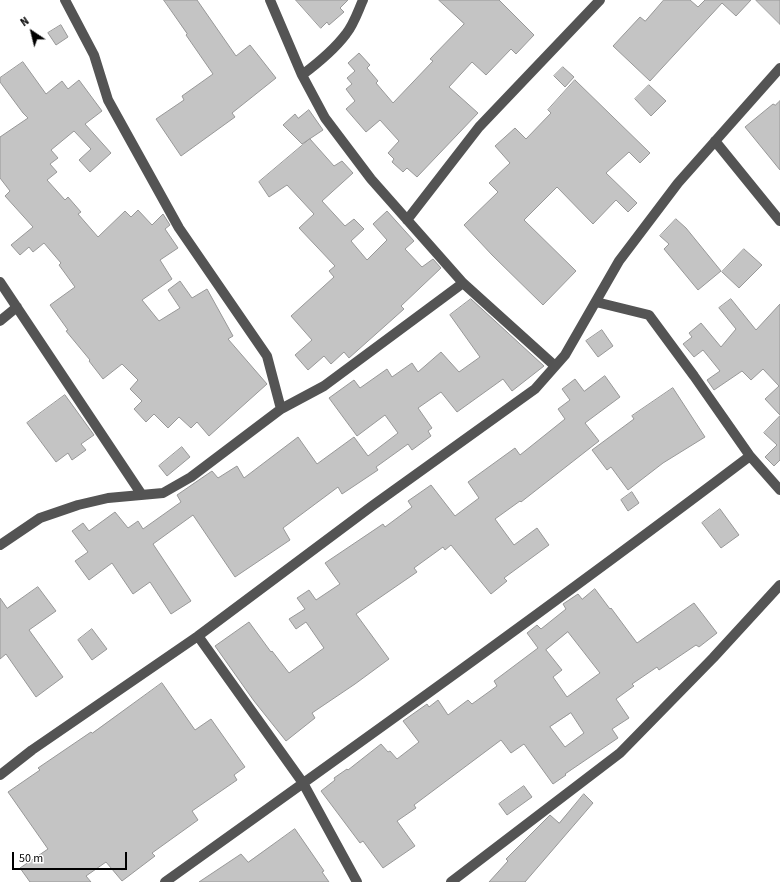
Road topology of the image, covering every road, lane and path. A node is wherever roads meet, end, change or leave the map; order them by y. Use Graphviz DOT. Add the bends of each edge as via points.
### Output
graph roads {
  1 [pos="65,0"];
  2 [pos="270,0"];
  3 [pos="363,0"];
  4 [pos="600,0"];
  5 [pos="780,68"];
  6 [pos="302,75"];
  7 [pos="715,141"];
  8 [pos="408,220"];
  9 [pos="780,221"];
  10 [pos="0,282"];
  11 [pos="463,283"];
  12 [pos="596,302"];
  13 [pos="17,307"];
  14 [pos="0,321"];
  15 [pos="556,366"];
  16 [pos="281,409"];
  17 [pos="750,456"];
  18 [pos="780,490"];
  19 [pos="142,495"];
  20 [pos="0,546"];
  21 [pos="780,585"];
  22 [pos="198,636"];
  23 [pos="0,775"];
  24 [pos="304,783"];
  25 [pos="165,882"];
  26 [pos="357,882"];
  27 [pos="451,882"];
  1 -- 16 [label="street" via="94,55 108,100 179,228 267,356"];
  2 -- 6 [label="street"];
  3 -- 6 [label="street" via="346,34 321,61"];
  4 -- 8 [label="street" via="479,127"];
  5 -- 7 [label="street"];
  6 -- 8 [label="street" via="325,118 370,180"];
  7 -- 9 [label="street"];
  7 -- 12 [label="street" via="678,183 619,261"];
  8 -- 11 [label="street"];
  10 -- 13 [label="street"];
  11 -- 15 [label="street"];
  11 -- 16 [label="street" via="324,386"];
  12 -- 15 [label="street"];
  12 -- 17 [label="street" via="649,315"];
  13 -- 14 [label="street"];
  13 -- 19 [label="street"];
  15 -- 22 [label="street" via="535,390 372,506"];
  16 -- 19 [label="street" via="191,477 162,493"];
  17 -- 18 [label="street"];
  17 -- 24 [label="street" via="642,538"];
  19 -- 20 [label="street" via="78,504 40,518"];
  21 -- 27 [label="street" via="620,753"];
  22 -- 23 [label="street" via="32,750"];
  22 -- 24 [label="street"];
  24 -- 25 [label="street"];
  24 -- 26 [label="street"];
}
